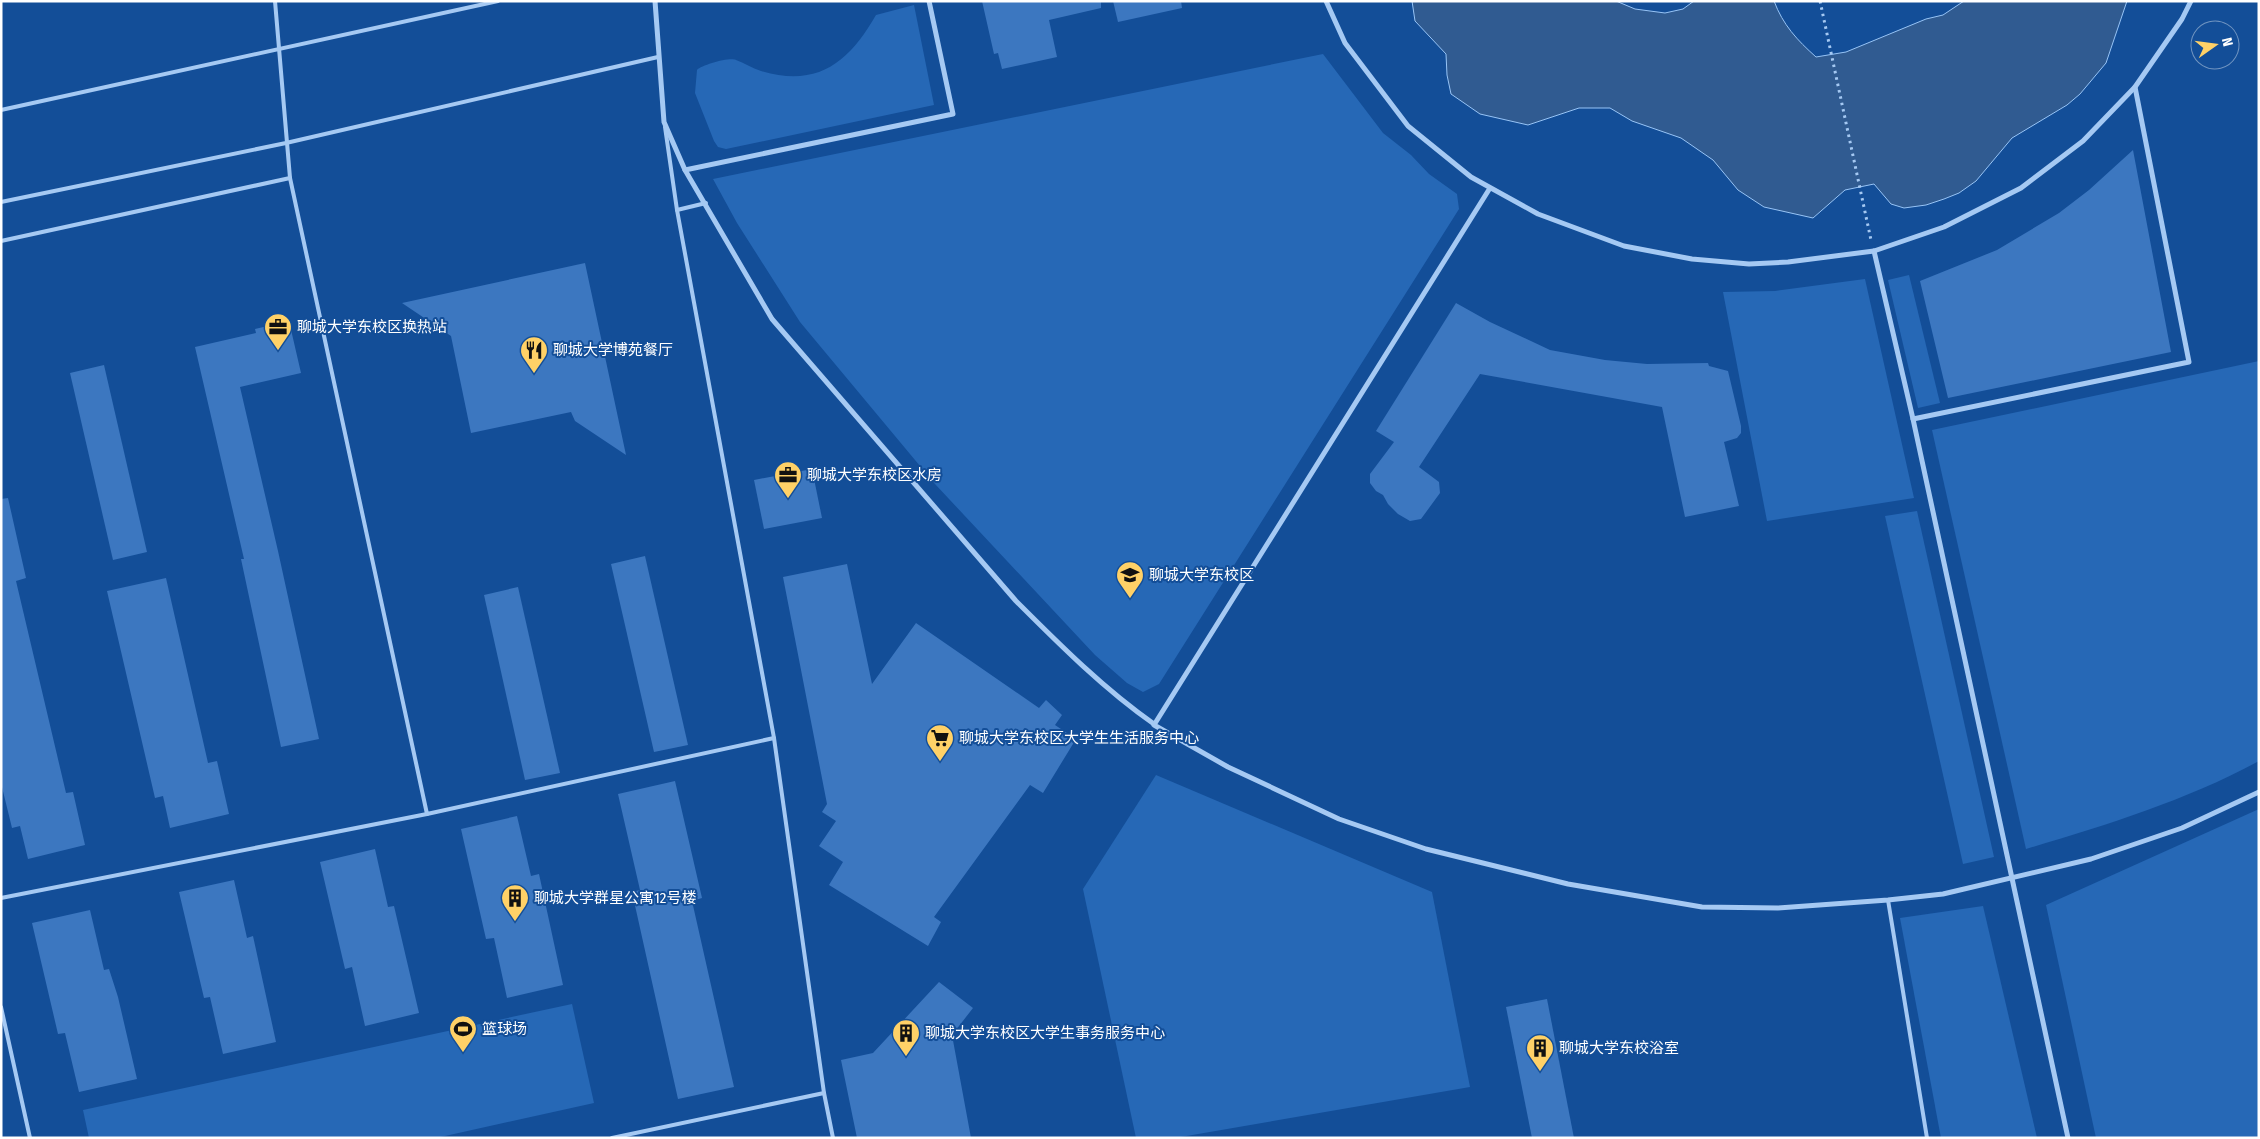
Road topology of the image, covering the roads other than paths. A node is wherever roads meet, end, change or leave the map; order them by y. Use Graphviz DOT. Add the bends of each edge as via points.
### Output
graph roads {
  1 [pos="275,1"];
  2 [pos="498,1"];
  3 [pos="655,1"];
  4 [pos="929,1"];
  5 [pos="1326,1"];
  6 [pos="2191,1"];
  7 [pos="278,50"];
  8 [pos="658,57"];
  9 [pos="2135,87"];
  10 [pos="1,110"];
  11 [pos="664,122"];
  12 [pos="286,143"];
  13 [pos="685,170"];
  14 [pos="290,178"];
  15 [pos="1490,188"];
  16 [pos="1,202"];
  17 [pos="706,203"];
  18 [pos="677,210"];
  19 [pos="1,241"];
  20 [pos="1874,252"];
  21 [pos="1913,419"];
  22 [pos="1154,724"];
  23 [pos="774,738"];
  24 [pos="2259,792"];
  25 [pos="427,814"];
  26 [pos="2011,878"];
  27 [pos="1,898"];
  28 [pos="1888,900"];
  29 [pos="1,1007"];
  30 [pos="824,1092"];
  31 [pos="30,1138"];
  32 [pos="612,1138"];
  33 [pos="834,1138"];
  34 [pos="1927,1138"];
  35 [pos="2068,1138"];
  1 -- 7 [label="lane"];
  2 -- 7 [label="lane"];
  3 -- 8 [label="street"];
  4 -- 13 [label="street" via="953,114"];
  5 -- 15 [label="street" via="1345,43 1408,126 1471,177"];
  6 -- 9 [label="street"];
  7 -- 10 [label="lane"];
  7 -- 12 [label="lane"];
  8 -- 11 [label="street"];
  8 -- 12 [label="lane"];
  9 -- 20 [label="street" via="2083,141 2021,188 1944,227"];
  9 -- 21 [label="street" via="2189,362"];
  11 -- 13 [label="street"];
  11 -- 18 [label="lane"];
  12 -- 14 [label="lane"];
  12 -- 16 [label="lane"];
  13 -- 17 [label="street"];
  14 -- 19 [label="lane"];
  14 -- 25 [label="lane"];
  15 -- 20 [label="street" via="1538,214 1624,246 1692,259 1749,264"];
  15 -- 22 [label="street"];
  17 -- 18 [label="lane"];
  17 -- 22 [label="street" via="772,319 830,387 1022,607 1119,698"];
  18 -- 23 [label="lane"];
  20 -- 21 [label="street"];
  21 -- 26 [label="street"];
  22 -- 28 [label="street" via="1228,767 1339,819 1426,849 1568,884 1702,907 1778,908"];
  23 -- 25 [label="lane"];
  23 -- 30 [label="lane"];
  24 -- 26 [label="street" via="2182,828 2091,859"];
  25 -- 27 [label="lane"];
  26 -- 28 [label="street" via="1943,894"];
  26 -- 35 [label="street"];
  28 -- 34 [label="lane"];
  29 -- 31 [label="lane"];
  30 -- 32 [label="lane"];
  30 -- 33 [label="lane"];
}
